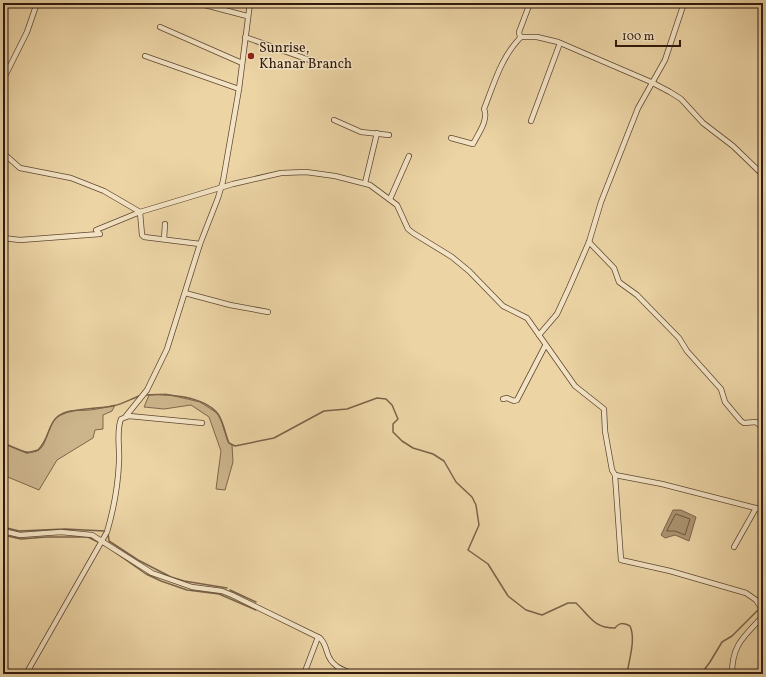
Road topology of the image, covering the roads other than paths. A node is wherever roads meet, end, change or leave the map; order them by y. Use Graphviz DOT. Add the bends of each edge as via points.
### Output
graph roads {
  1 [pos="37,3"];
  2 [pos="250,3"];
  3 [pos="530,3"];
  4 [pos="684,3"];
  5 [pos="205,5"];
  6 [pos="247,16"];
  7 [pos="160,27"];
  8 [pos="245,37"];
  9 [pos="521,37"];
  10 [pos="560,43"];
  11 [pos="145,56"];
  12 [pos="242,63"];
  13 [pos="326,66"];
  14 [pos="3,80"];
  15 [pos="651,82"];
  16 [pos="239,89"];
  17 [pos="334,120"];
  18 [pos="531,121"];
  19 [pos="377,133"];
  20 [pos="389,134"];
  21 [pos="451,138"];
  22 [pos="3,153"];
  23 [pos="409,156"];
  24 [pos="763,175"];
  25 [pos="365,183"];
  26 [pos="221,187"];
  27 [pos="390,199"];
  28 [pos="140,212"];
  29 [pos="165,224"];
  30 [pos="3,238"];
  31 [pos="164,239"];
  32 [pos="589,242"];
  33 [pos="200,244"];
  34 [pos="185,293"];
  35 [pos="268,312"];
  36 [pos="539,335"];
  37 [pos="545,346"];
  38 [pos="503,400"];
  39 [pos="126,416"];
  40 [pos="202,423"];
  41 [pos="763,428"];
  42 [pos="615,475"];
  43 [pos="756,508"];
  44 [pos="763,510"];
  45 [pos="3,531"];
  46 [pos="102,540"];
  47 [pos="734,547"];
  48 [pos="763,600"];
  49 [pos="758,604"];
  50 [pos="763,610"];
  51 [pos="763,616"];
  52 [pos="318,637"];
  53 [pos="26,674"];
  54 [pos="304,674"];
  55 [pos="354,674"];
  56 [pos="732,674"];
  1 -- 14 [label="street" via="27,32"];
  2 -- 6 [label="street"];
  3 -- 9 [label="street" via="519,32"];
  4 -- 15 [label="street" via="664,60"];
  5 -- 6 [label="street"];
  6 -- 8 [label="street"];
  7 -- 12 [label="street"];
  8 -- 12 [label="street"];
  8 -- 13 [label="street"];
  9 -- 10 [label="street"];
  9 -- 21 [label="street" via="503,61 484,109 485,121 473,144"];
  10 -- 15 [label="street"];
  10 -- 18 [label="street"];
  11 -- 16 [label="street"];
  12 -- 16 [label="street"];
  15 -- 24 [label="street" via="681,99"];
  15 -- 32 [label="street" via="601,202"];
  16 -- 26 [label="street"];
  17 -- 19 [label="street" via="361,132"];
  19 -- 20 [label="street"];
  19 -- 25 [label="street"];
  22 -- 28 [label="street" via="20,168 77,181 104,191"];
  23 -- 27 [label="street"];
  25 -- 26 [label="street" via="306,172 281,173"];
  25 -- 27 [label="street"];
  26 -- 28 [label="street"];
  26 -- 33 [label="street"];
  27 -- 36 [label="street" via="397,205 408,229 452,257 503,306 527,318"];
  28 -- 30 [label="street" via="96,230 100,234 20,240"];
  28 -- 31 [label="street" via="142,236"];
  29 -- 31 [label="street"];
  31 -- 33 [label="street"];
  32 -- 36 [label="street" via="557,314"];
  32 -- 41 [label="street" via="614,268 619,282 637,295 678,338 721,389 725,402 741,421 756,422"];
  33 -- 34 [label="street"];
  34 -- 35 [label="street" via="230,306"];
  34 -- 39 [label="street" via="167,349 147,390"];
  36 -- 37 [label="street"];
  37 -- 38 [label="street" via="517,400"];
  37 -- 42 [label="street" via="575,386 604,409 605,431"];
  39 -- 40 [label="street"];
  39 -- 46 [label="street" via="120,424 118,482 113,513"];
  42 -- 43 [label="street"];
  42 -- 49 [label="street" via="620,560 670,571 746,594"];
  43 -- 44 [label="street"];
  43 -- 47 [label="street"];
  45 -- 46 [label="street" via="20,535 61,532 92,535"];
  46 -- 52 [label="street" via="152,573 192,587 222,591"];
  46 -- 53 [label="street"];
  48 -- 49 [label="street"];
  49 -- 50 [label="street"];
  51 -- 56 [label="street" via="741,639 733,653"];
  52 -- 54 [label="street"];
  52 -- 55 [label="street" via="325,643 330,661 336,667"];
}
